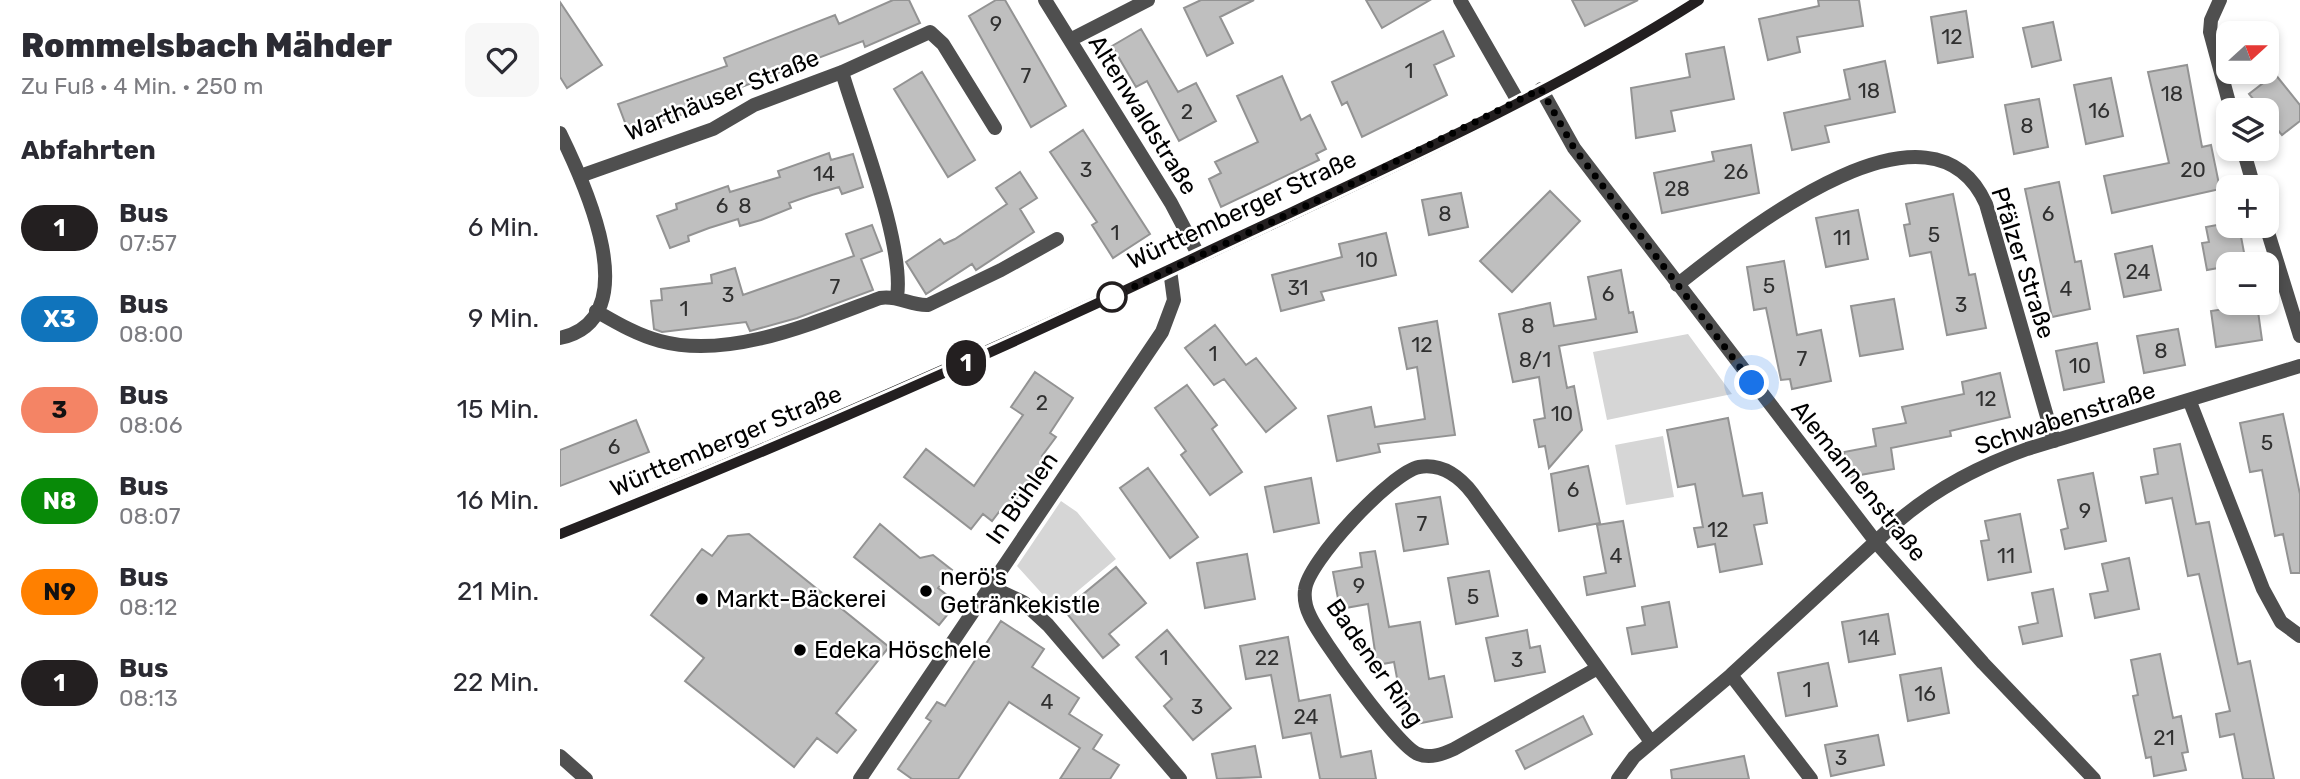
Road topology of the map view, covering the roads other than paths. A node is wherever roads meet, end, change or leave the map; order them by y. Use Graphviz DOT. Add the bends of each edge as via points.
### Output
graph roads {
  1 [pos="1045,0"];
  2 [pos="1148,0"];
  3 [pos="1460,0"];
  4 [pos="1699,0"];
  5 [pos="2220,0"];
  6 [pos="1070,40"];
  7 [pos="842,72"];
  8 [pos="1541,89"];
  9 [pos="2228,98"];
  10 [pos="1518,101"];
  11 [pos="995,128"];
  12 [pos="560,133"];
  13 [pos="580,176"];
  14 [pos="2270,238"];
  15 [pos="1057,239"];
  16 [pos="1199,256"];
  17 [pos="1170,270"];
  18 [pos="1677,285"];
  19 [pos="897,297"];
  20 [pos="596,311"];
  21 [pos="2300,336"];
  22 [pos="560,338"];
  23 [pos="2300,366"];
  24 [pos="2190,402"];
  25 [pos="2054,441"];
  26 [pos="560,534"];
  27 [pos="1876,542"];
  28 [pos="989,586"];
  29 [pos="2300,636"];
  30 [pos="1596,669"];
  31 [pos="1731,675"];
  32 [pos="1651,742"];
  33 [pos="560,756"];
  34 [pos="586,779"];
  35 [pos="860,779"];
  36 [pos="1180,779"];
  37 [pos="1618,779"];
  38 [pos="1811,779"];
  39 [pos="2094,779"];
  1 -- 6 [label="street, Altenwaldstraße"];
  2 -- 6 [label="street"];
  3 -- 10 [label="street"];
  4 -- 8 [label="main road, Württemberger Straße"];
  5 -- 9 [label="street" via="2210,32"];
  6 -- 16 [label="street, Altenwaldstraße"];
  7 -- 11 [label="street, Warthäuser Straße" via="930,32 943,44"];
  7 -- 13 [label="street, Warthäuser Straße" via="754,105 713,129"];
  7 -- 19 [label="street, Warthäuser Straße" via="891,239 898,269"];
  8 -- 10 [label="main road, Württemberger Straße"];
  8 -- 18 [label="street, Alemannenstraße" via="1574,148"];
  10 -- 16 [label="main road, Württemberger Straße"];
  12 -- 13 [label="street"];
  13 -- 20 [label="street" via="605,263 603,297"];
  14 -- 21 [label="street"];
  15 -- 19 [label="street" via="936,303 920,306"];
  16 -- 17 [label="main road, Württemberger Straße"];
  17 -- 26 [label="main road, Württemberger Straße" via="856,412"];
  17 -- 28 [label="street, In Bühlen" via="1174,300 1162,331"];
  18 -- 25 [label="street, Pfälzer Straße" via="1761,221 1824,183 1900,160 1923,158 1948,166 1971,180 1986,204"];
  18 -- 27 [label="street, Alemannenstraße"];
  19 -- 20 [label="street" via="880,298 750,341 714,346 648,338"];
  20 -- 22 [label="street" via="577,331"];
  23 -- 24 [label="street, Schwabenstraße"];
  24 -- 25 [label="street, Schwabenstraße"];
  24 -- 29 [label="street" via="2263,589 2281,622"];
  25 -- 27 [label="street, Schwabenstraße" via="2001,458 1957,480 1912,509"];
  27 -- 31 [label="street, Schwabenstraße"];
  27 -- 39 [label="street, Alemannenstraße"];
  28 -- 35 [label="street, In Bühlen"];
  28 -- 36 [label="street" via="1023,602 1048,625"];
  30 -- 30 [label="street, Badener Ring" via="1473,494 1459,477 1441,469 1419,467 1393,481 1317,561 1306,581 1305,603 1315,625 1388,725 1417,754 1434,756 1454,749"];
  30 -- 32 [label="street, Badener Ring"];
  31 -- 32 [label="street, Schwabenstraße"];
  31 -- 38 [label="street"];
  32 -- 37 [label="street, Schwabenstraße"];
  33 -- 34 [label="street"];
}
